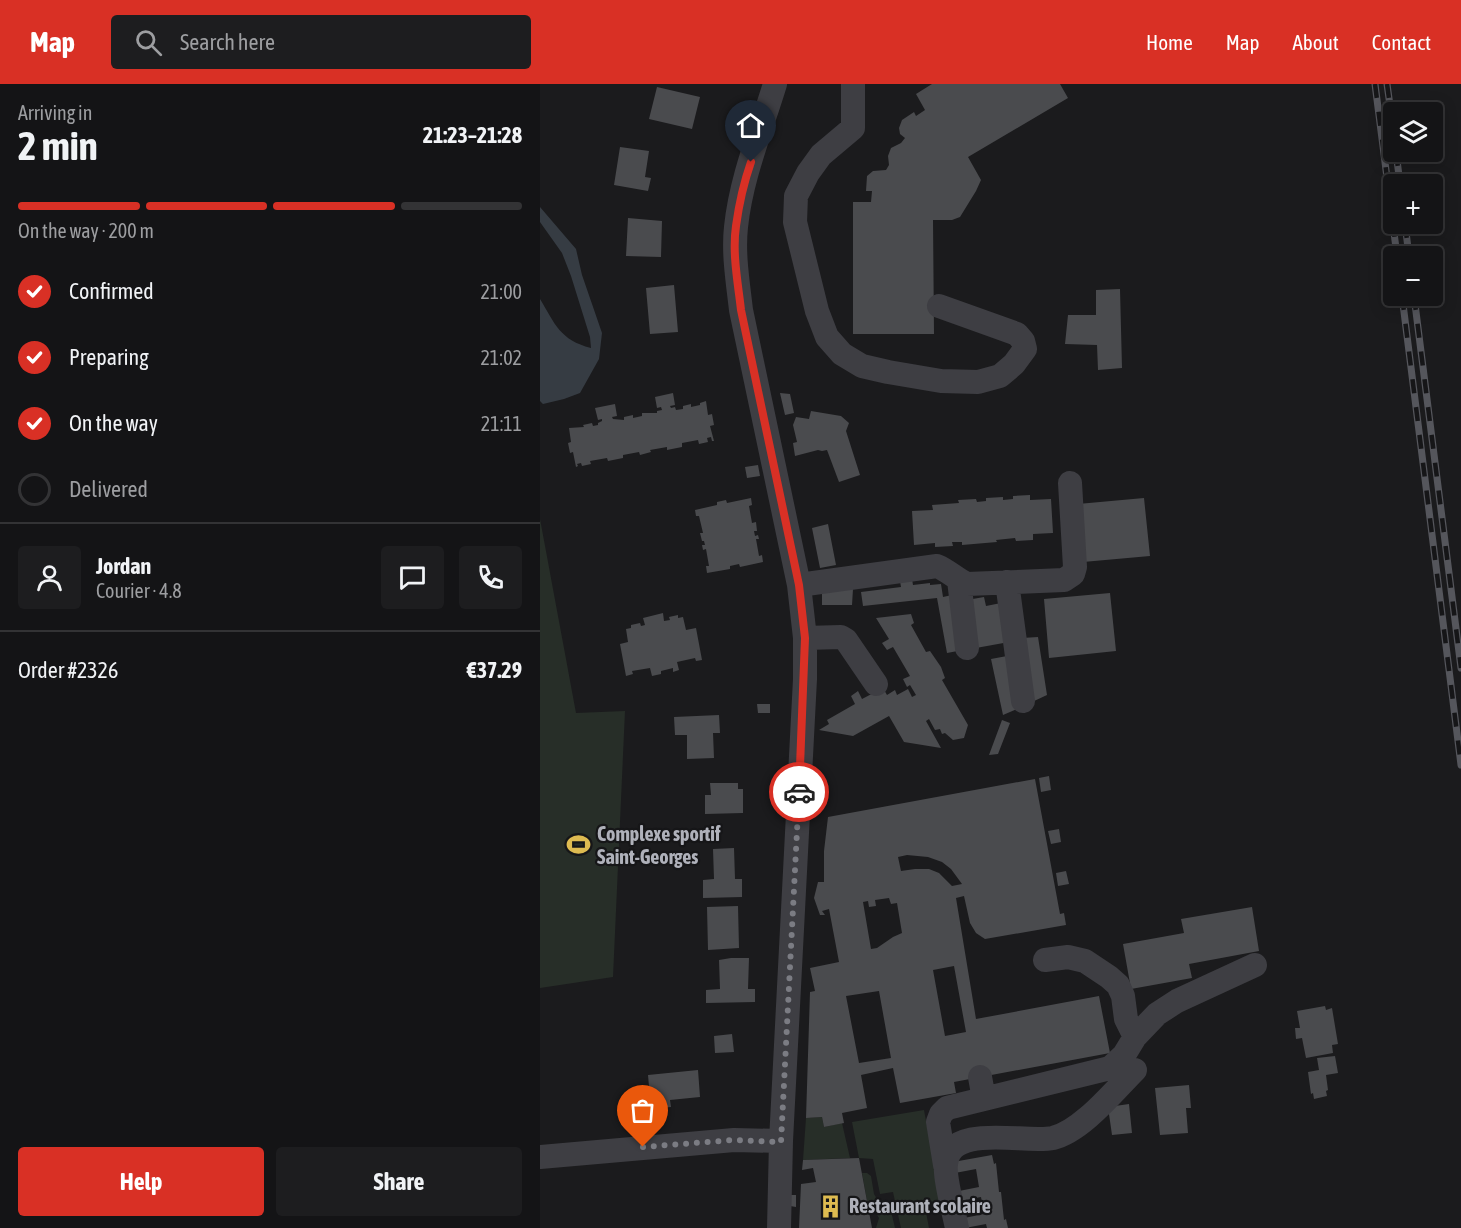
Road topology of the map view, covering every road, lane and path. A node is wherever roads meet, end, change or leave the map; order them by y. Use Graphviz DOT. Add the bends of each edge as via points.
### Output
graph roads {
  1 [pos="775,84"];
  2 [pos="853,84"];
  3 [pos="939,306"];
  4 [pos="1070,483"];
  5 [pos="958,580"];
  6 [pos="1007,582"];
  7 [pos="799,585"];
  8 [pos="805,638"];
  9 [pos="967,648"];
  10 [pos="876,684"];
  11 [pos="1023,701"];
  12 [pos="1045,960"];
  13 [pos="1255,965"];
  14 [pos="1135,1037"];
  15 [pos="1134,1070"];
  16 [pos="781,1142"];
  17 [pos="540,1157"];
  18 [pos="945,1165"];
  19 [pos="779,1228"];
  20 [pos="957,1228"];
  1 -- 7 [label="street" via="745,181 736,228 736,265 741,310"];
  2 -- 3 [label="street" via="853,128 821,155 796,195 795,222 827,337 842,354 862,366 941,381 978,382 1000,376 1022,355 1025,349 1017,334"];
  4 -- 6 [label="street" via="1073,574 1064,580"];
  5 -- 6 [label="street" via="967,584"];
  5 -- 7 [label="street" via="937,566"];
  5 -- 9 [label="street"];
  6 -- 11 [label="street"];
  7 -- 8 [label="street"];
  8 -- 10 [label="street" via="846,640"];
  8 -- 16 [label="street"];
  12 -- 14 [label="street" via="1068,957 1085,961 1109,977 1123,996 1126,1019"];
  13 -- 14 [label="street" via="1177,1001 1157,1014"];
  14 -- 18 [label="street" via="1110,1068 982,1088 947,1108 938,1122"];
  15 -- 18 [label="street" via="1073,1129 1053,1138 974,1138 958,1143"];
  16 -- 17 [label="street" via="734,1140"];
  16 -- 19 [label="street"];
  18 -- 20 [label="street"];
}
